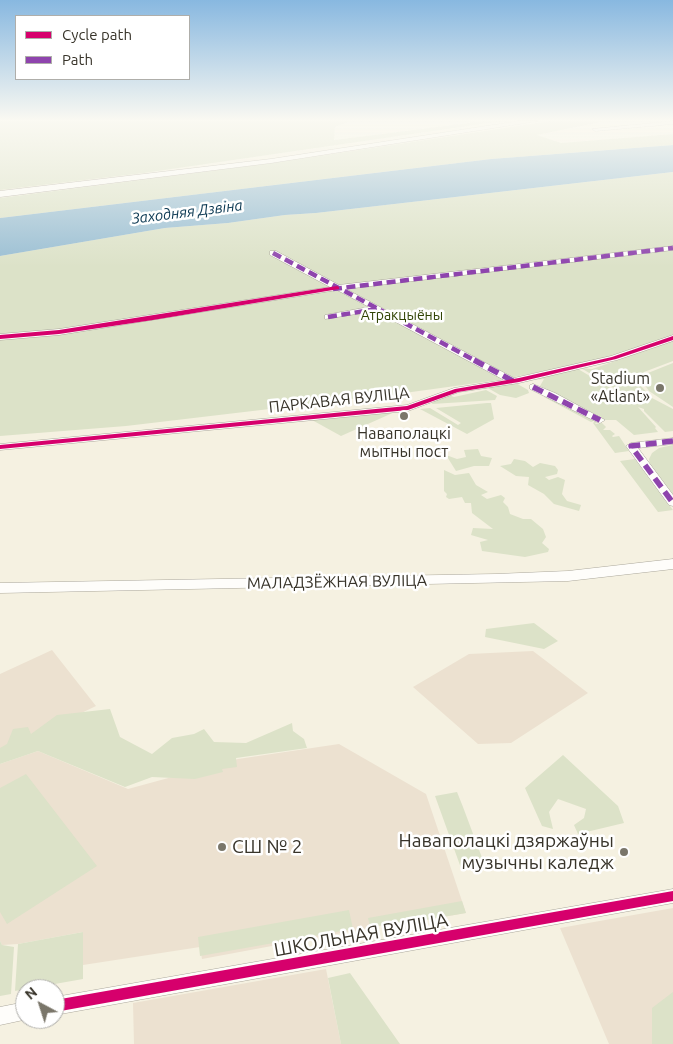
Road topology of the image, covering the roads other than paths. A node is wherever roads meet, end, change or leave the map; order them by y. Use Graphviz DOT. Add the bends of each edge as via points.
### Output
graph roads {
  1 [pos="199,170"];
  2 [pos="0,194"];
  3 [pos="673,248"];
  4 [pos="274,253"];
  5 [pos="337,288"];
  6 [pos="379,308"];
  7 [pos="328,317"];
  8 [pos="0,337"];
  9 [pos="673,338"];
  10 [pos="513,381"];
  11 [pos="600,420"];
  12 [pos="673,441"];
  13 [pos="0,447"];
  14 [pos="673,503"];
  15 [pos="673,564"];
  16 [pos="0,588"];
  17 [pos="673,896"];
  18 [pos="65,1004"];
  19 [pos="15,1013"];
  20 [pos="0,1016"];
  1 -- 2 [label="main road"];
  3 -- 5 [label="street"];
  4 -- 5 [label="street"];
  5 -- 6 [label="street"];
  5 -- 8 [label="street" via="58,332"];
  6 -- 7 [label="street"];
  6 -- 10 [label="street"];
  9 -- 10 [label="street, ПАРКАВАЯ ВУЛІЦА" via="614,358"];
  10 -- 11 [label="street" via="552,395"];
  10 -- 13 [label="street, ПАРКАВАЯ ВУЛІЦА" via="457,390 408,408"];
  12 -- 14 [label="street" via="631,446"];
  15 -- 16 [label="main road, МАЛАДЗЁЖНАЯ ВУЛІЦА" via="568,576 496,579"];
  17 -- 18 [label="street, ШКОЛЬНАЯ ВУЛІЦА"];
  19 -- 20 [label="street"];
}
